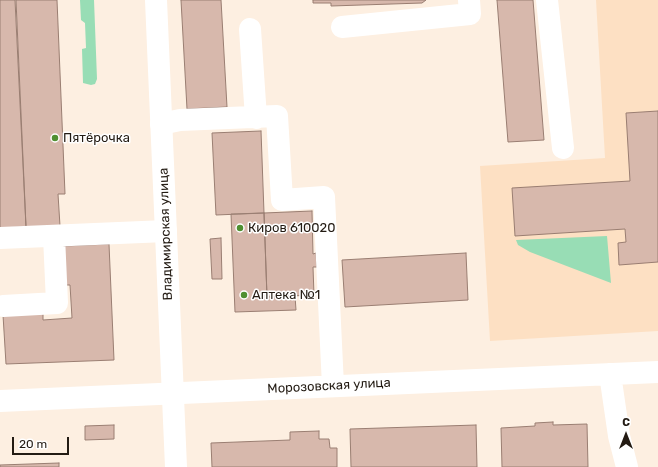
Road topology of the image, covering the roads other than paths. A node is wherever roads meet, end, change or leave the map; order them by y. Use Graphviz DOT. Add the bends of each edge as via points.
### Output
graph roads {
  1 [pos="156,0"];
  2 [pos="470,0"];
  3 [pos="547,0"];
  4 [pos="342,27"];
  5 [pos="250,29"];
  6 [pos="256,118"];
  7 [pos="161,124"];
  8 [pos="563,148"];
  9 [pos="166,231"];
  10 [pos="54,236"];
  11 [pos="0,238"];
  12 [pos="3,306"];
  13 [pos="658,372"];
  14 [pos="610,374"];
  15 [pos="333,386"];
  16 [pos="172,393"];
  17 [pos="0,401"];
  18 [pos="176,467"];
  19 [pos="626,467"];
  1 -- 7 [label="street, Владимирская улица"];
  2 -- 4 [label="street" via="470,14"];
  3 -- 8 [label="street"];
  5 -- 6 [label="street"];
  6 -- 7 [label="street" via="180,120"];
  6 -- 15 [label="street" via="277,116 282,200 324,197"];
  7 -- 9 [label="street, Владимирская улица"];
  9 -- 10 [label="street"];
  9 -- 16 [label="street, Владимирская улица"];
  10 -- 11 [label="street"];
  10 -- 12 [label="street" via="57,303"];
  13 -- 14 [label="street, Морозовская улица"];
  14 -- 15 [label="street, Морозовская улица"];
  14 -- 19 [label="street"];
  15 -- 16 [label="street, Морозовская улица"];
  16 -- 17 [label="street, Морозовская улица"];
  16 -- 18 [label="street, Владимирская улица"];
}
